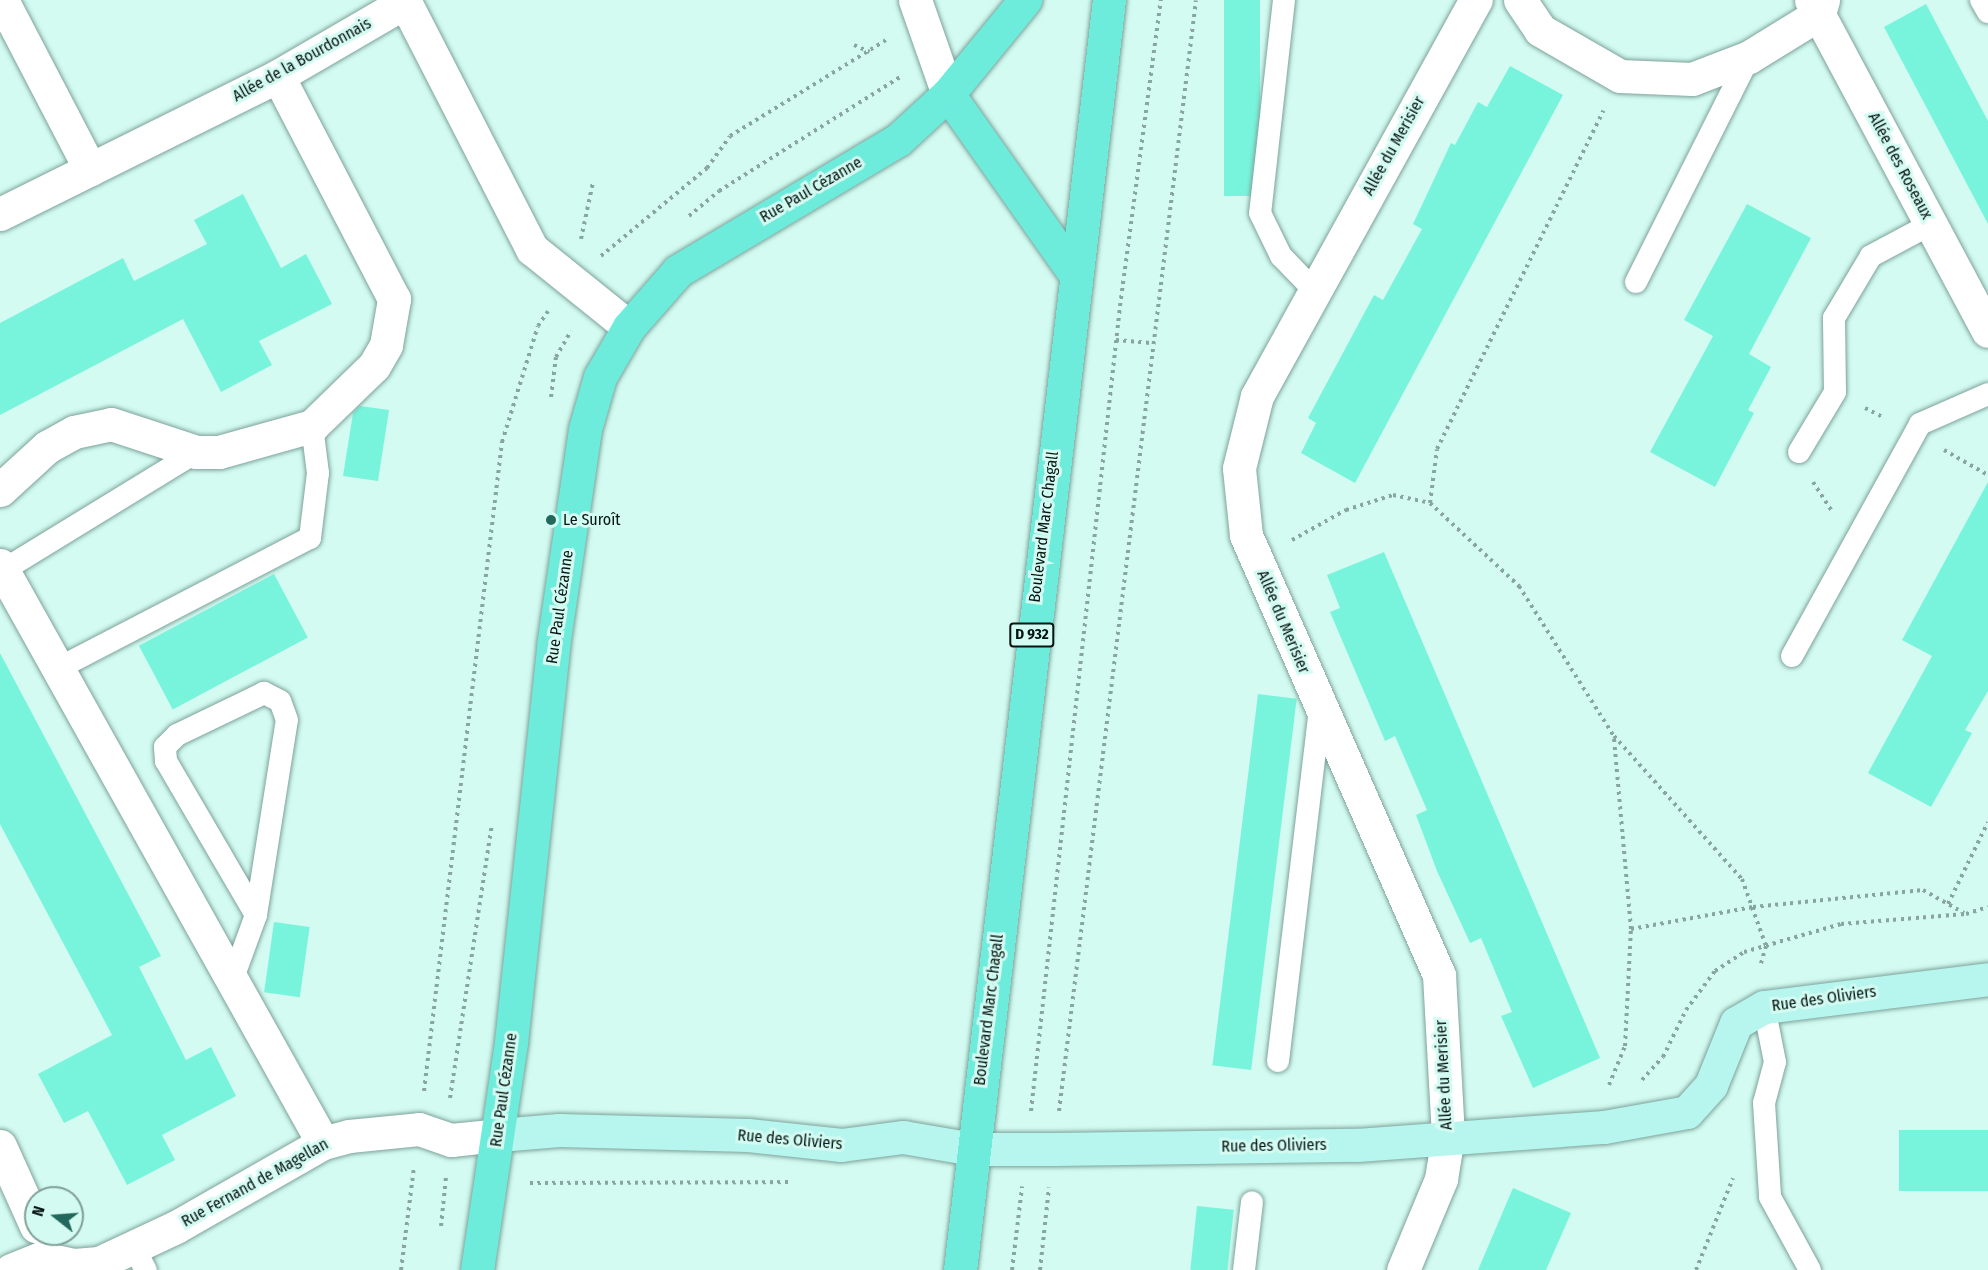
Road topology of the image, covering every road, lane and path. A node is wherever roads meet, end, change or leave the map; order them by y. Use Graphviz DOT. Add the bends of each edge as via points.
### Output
graph roads {
  1 [pos="2,0"];
  2 [pos="915,0"];
  3 [pos="1025,0"];
  4 [pos="1110,0"];
  5 [pos="1161,0"];
  6 [pos="1196,0"];
  7 [pos="1284,0"];
  8 [pos="1476,0"];
  9 [pos="1520,0"];
  10 [pos="1982,0"];
  11 [pos="405,1"];
  12 [pos="1818,5"];
  13 [pos="1988,12"];
  14 [pos="854,45"];
  15 [pos="870,52"];
  16 [pos="1749,57"];
  17 [pos="278,76"];
  18 [pos="1620,76"];
  19 [pos="948,94"];
  20 [pos="90,169"];
  21 [pos="593,182"];
  22 [pos="0,214"];
  23 [pos="1931,224"];
  24 [pos="1075,274"];
  25 [pos="571,280"];
  26 [pos="1636,282"];
  27 [pos="1313,289"];
  28 [pos="629,327"];
  29 [pos="1988,331"];
  30 [pos="1116,340"];
  31 [pos="1151,343"];
  32 [pos="1988,394"];
  33 [pos="312,426"];
  34 [pos="196,452"];
  35 [pos="1799,452"];
  36 [pos="0,490"];
  37 [pos="1430,503"];
  38 [pos="1860,533"];
  39 [pos="1257,559"];
  40 [pos="1,568"];
  41 [pos="1792,656"];
  42 [pos="57,669"];
  43 [pos="1320,711"];
  44 [pos="1614,736"];
  45 [pos="1988,822"];
  46 [pos="1948,904"];
  47 [pos="1753,908"];
  48 [pos="1966,914"];
  49 [pos="256,915"];
  50 [pos="1631,929"];
  51 [pos="1766,946"];
  52 [pos="232,978"];
  53 [pos="1988,980"];
  54 [pos="1764,1007"];
  55 [pos="1278,1061"];
  56 [pos="1606,1094"];
  57 [pos="499,1135"];
  58 [pos="1448,1136"];
  59 [pos="323,1143"];
  60 [pos="842,1145"];
  61 [pos="0,1146"];
  62 [pos="973,1149"];
  63 [pos="1040,1149"];
  64 [pos="1738,1165"];
  65 [pos="490,1183"];
  66 [pos="24,1199"];
  67 [pos="1252,1202"];
  68 [pos="39,1246"];
  69 [pos="139,1258"];
  70 [pos="10,1270"];
  71 [pos="477,1270"];
  72 [pos="960,1270"];
  73 [pos="1012,1270"];
  74 [pos="1040,1270"];
  75 [pos="1244,1270"];
  76 [pos="1403,1270"];
  77 [pos="1696,1270"];
  78 [pos="1810,1270"];
  1 -- 20 [label="street"];
  2 -- 19 [label="street"];
  3 -- 19 [label="main road, Rue Paul Cézanne"];
  4 -- 24 [label="main road, Boulevard Marc Chagall / D 932"];
  5 -- 30 [label="path"];
  6 -- 31 [label="path"];
  7 -- 27 [label="lane" via="1260,213 1281,256"];
  8 -- 27 [label="street, Allée du Merisier"];
  9 -- 18 [label="street" via="1540,30"];
  10 -- 13 [label="lane"];
  11 -- 17 [label="street, Allée de la Bourdonnais"];
  11 -- 25 [label="street, Allée de la Bourdonnais" via="532,249"];
  12 -- 16 [label="street"];
  12 -- 23 [label="street, Allée des Roseaux"];
  14 -- 15 [label="path"];
  16 -- 18 [label="street" via="1692,79"];
  16 -- 26 [label="lane"];
  17 -- 20 [label="street, Allée de la Bourdonnais"];
  17 -- 33 [label="street" via="394,299 386,345 374,366"];
  18 -- 37 [label="path" via="1437,449"];
  19 -- 24 [label="main road"];
  19 -- 28 [label="main road, Rue Paul Cézanne" via="898,140 678,271"];
  20 -- 22 [label="street, Allée de la Bourdonnais"];
  21 -- 25 [label="path"];
  23 -- 29 [label="street, Allée des Roseaux"];
  23 -- 35 [label="lane" via="1870,256 1834,318 1835,392"];
  24 -- 62 [label="main road, Boulevard Marc Chagall / D 932"];
  25 -- 28 [label="street, Allée de la Bourdonnais"];
  27 -- 39 [label="street, Allée du Merisier" via="1257,396 1239,468 1246,535"];
  28 -- 57 [label="main road, Rue Paul Cézanne" via="600,377 585,429 553,646"];
  30 -- 31 [label="path"];
  30 -- 63 [label="path"];
  31 -- 63 [label="path"];
  32 -- 38 [label="lane" via="1920,424"];
  33 -- 34 [label="street" via="219,452"];
  33 -- 42 [label="lane" via="318,473 310,538"];
  34 -- 36 [label="street" via="111,424 74,432 47,447"];
  34 -- 40 [label="lane"];
  35 -- 38 [label="path" via="1824,506"];
  37 -- 39 [label="path" via="1384,498 1346,510"];
  37 -- 44 [label="path" via="1519,586"];
  38 -- 41 [label="lane"];
  39 -- 43 [label="street, Allée du Merisier"];
  40 -- 42 [label="street"];
  42 -- 52 [label="street"];
  43 -- 55 [label="lane"];
  43 -- 58 [label="street, Allée du Merisier" via="1439,975"];
  44 -- 47 [label="path" via="1743,879"];
  44 -- 50 [label="path"];
  45 -- 46 [label="path"];
  46 -- 47 [label="path" via="1923,890"];
  46 -- 48 [label="path"];
  47 -- 50 [label="path"];
  47 -- 51 [label="path"];
  49 -- 49 [label="lane" via="287,720 280,701 264,693 198,724 165,747 166,761"];
  49 -- 52 [label="lane"];
  50 -- 56 [label="path" via="1624,1046"];
  52 -- 59 [label="street"];
  53 -- 54 [label="street, Rue des Oliviers"];
  54 -- 58 [label="street, Rue des Oliviers" via="1736,1023 1711,1085 1687,1112 1671,1119"];
  54 -- 78 [label="lane" via="1775,1062 1764,1102 1770,1197"];
  57 -- 59 [label="street, Rue Fernand de Magellan" via="451,1140 419,1129"];
  57 -- 60 [label="street, Rue des Oliviers" via="559,1130 736,1135"];
  57 -- 65 [label="main road, Rue Paul Cézanne"];
  58 -- 63 [label="street, Rue des Oliviers" via="1357,1144"];
  58 -- 76 [label="street, Allée du Merisier" via="1441,1179"];
  59 -- 69 [label="street, Rue Fernand de Magellan"];
  60 -- 62 [label="street, Rue des Oliviers" via="903,1137"];
  60 -- 65 [label="path" via="816,1182"];
  61 -- 66 [label="street"];
  62 -- 63 [label="street, Rue des Oliviers"];
  62 -- 72 [label="main road, Boulevard Marc Chagall / D 932"];
  63 -- 73 [label="path"];
  63 -- 74 [label="path"];
  64 -- 77 [label="path"];
  65 -- 71 [label="main road, Rue Paul Cézanne"];
  67 -- 75 [label="lane"];
  68 -- 69 [label="street, Rue Fernand de Magellan" via="74,1265"];
  68 -- 70 [label="street"];
}
